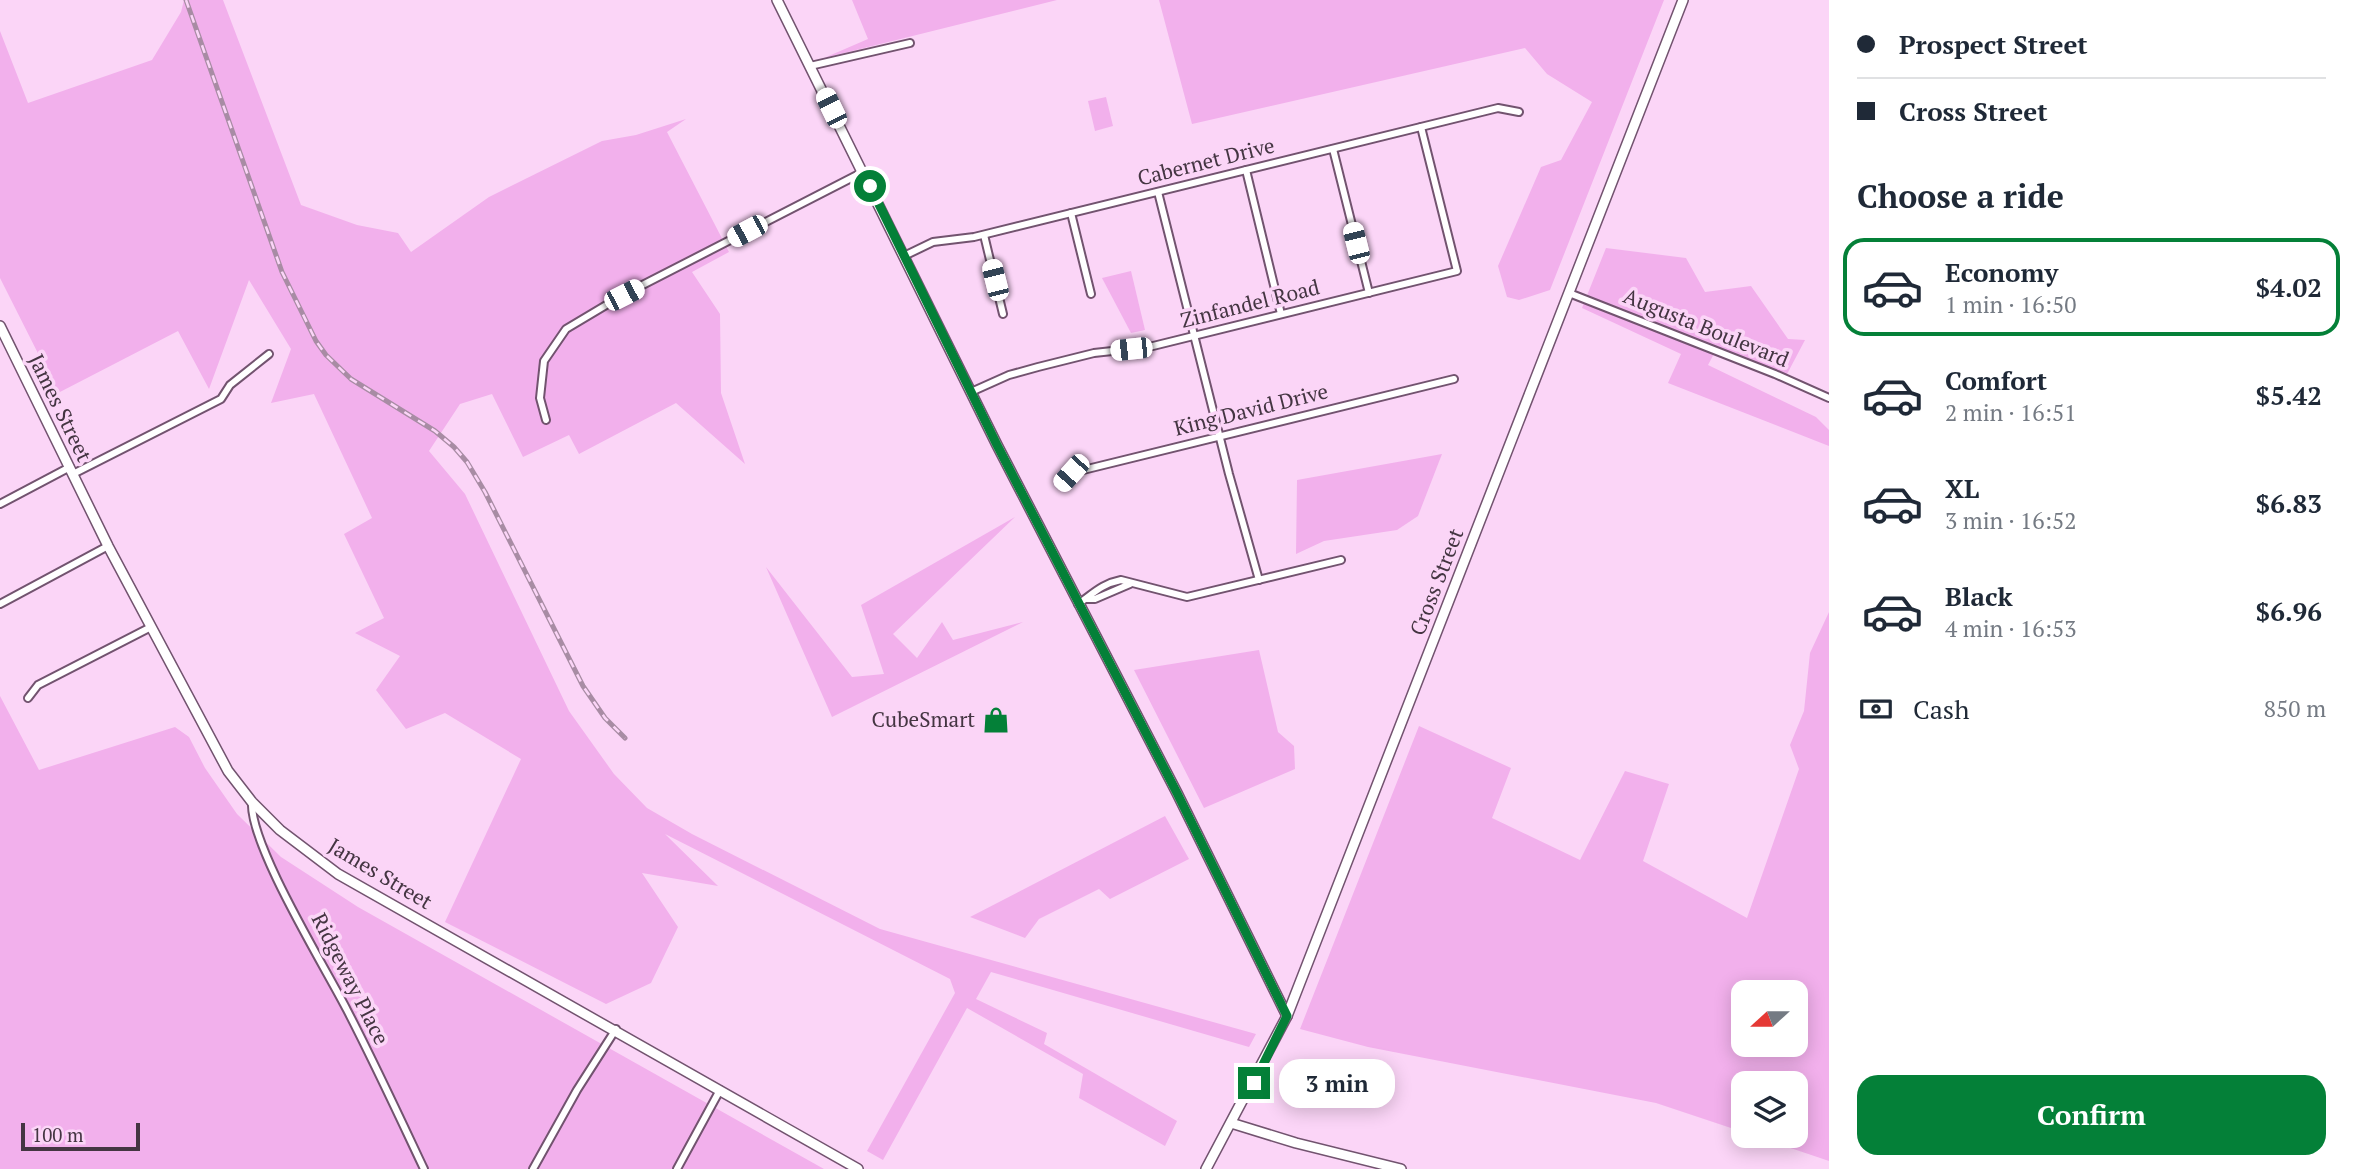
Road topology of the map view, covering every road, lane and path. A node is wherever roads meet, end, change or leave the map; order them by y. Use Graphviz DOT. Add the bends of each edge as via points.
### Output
graph roads {
  1 [pos="777,0"];
  2 [pos="1683,0"];
  3 [pos="910,43"];
  4 [pos="810,66"];
  5 [pos="1518,112"];
  6 [pos="1421,127"];
  7 [pos="1333,149"];
  8 [pos="1246,170"];
  9 [pos="863,172"];
  10 [pos="1158,192"];
  11 [pos="1071,213"];
  12 [pos="984,234"];
  13 [pos="904,256"];
  14 [pos="1369,293"];
  15 [pos="1569,293"];
  16 [pos="1091,294"];
  17 [pos="1003,314"];
  18 [pos="1281,314"];
  19 [pos="0,326"];
  20 [pos="1194,336"];
  21 [pos="269,354"];
  22 [pos="1454,379"];
  23 [pos="971,392"];
  24 [pos="1829,398"];
  25 [pos="545,420"];
  26 [pos="1219,436"];
  27 [pos="71,470"];
  28 [pos="1061,485"];
  29 [pos="0,504"];
  30 [pos="108,546"];
  31 [pos="1340,560"];
  32 [pos="1259,580"];
  33 [pos="1082,602"];
  34 [pos="0,604"];
  35 [pos="151,628"];
  36 [pos="28,698"];
  37 [pos="252,802"];
  38 [pos="1287,1016"];
  39 [pos="616,1029"];
  40 [pos="720,1090"];
  41 [pos="1231,1123"];
  42 [pos="424,1169"];
  43 [pos="533,1169"];
  44 [pos="677,1169"];
  45 [pos="858,1169"];
  46 [pos="1206,1169"];
  47 [pos="1401,1169"];
  1 -- 4 [label="street"];
  2 -- 15 [label="street, Cross Street"];
  3 -- 4 [label="street"];
  4 -- 9 [label="street"];
  5 -- 6 [label="street, Cabernet Drive" via="1498,108"];
  6 -- 7 [label="street, Cabernet Drive"];
  6 -- 14 [label="street, Zinfandel Road" via="1457,271"];
  7 -- 8 [label="street, Cabernet Drive"];
  7 -- 14 [label="street"];
  8 -- 10 [label="street, Cabernet Drive"];
  8 -- 18 [label="street"];
  9 -- 13 [label="street"];
  9 -- 25 [label="street" via="566,329 544,361 540,398"];
  10 -- 11 [label="street, Cabernet Drive"];
  10 -- 20 [label="street"];
  11 -- 12 [label="street, Cabernet Drive"];
  11 -- 16 [label="street"];
  12 -- 13 [label="street, Cabernet Drive" via="933,242"];
  12 -- 17 [label="street"];
  13 -- 23 [label="street"];
  14 -- 18 [label="street, Zinfandel Road"];
  15 -- 24 [label="street, Augusta Boulevard"];
  15 -- 38 [label="street, Cross Street"];
  18 -- 20 [label="street, Zinfandel Road"];
  19 -- 27 [label="street, James Street"];
  20 -- 23 [label="street, Zinfandel Road" via="1049,364"];
  20 -- 26 [label="street"];
  21 -- 27 [label="street" via="230,385 221,399"];
  22 -- 26 [label="street, King David Drive"];
  23 -- 33 [label="street"];
  26 -- 28 [label="street, King David Drive" via="1071,473"];
  26 -- 32 [label="street"];
  27 -- 29 [label="street"];
  27 -- 30 [label="street, James Street"];
  30 -- 34 [label="street"];
  30 -- 35 [label="street, James Street"];
  31 -- 32 [label="street"];
  32 -- 33 [label="street" via="1187,597 1121,580 1097,588"];
  33 -- 38 [label="street"];
  35 -- 36 [label="street" via="38,685"];
  35 -- 37 [label="street, James Street" via="228,771"];
  37 -- 39 [label="street, James Street" via="338,874"];
  37 -- 42 [label="street, Ridgeway Place" via="254,826 269,860"];
  38 -- 41 [label="street, Cross Street"];
  39 -- 40 [label="street, James Street"];
  39 -- 43 [label="street"];
  40 -- 44 [label="street"];
  40 -- 45 [label="street, James Street"];
  41 -- 46 [label="street, Cross Street"];
  41 -- 47 [label="street"];
}
